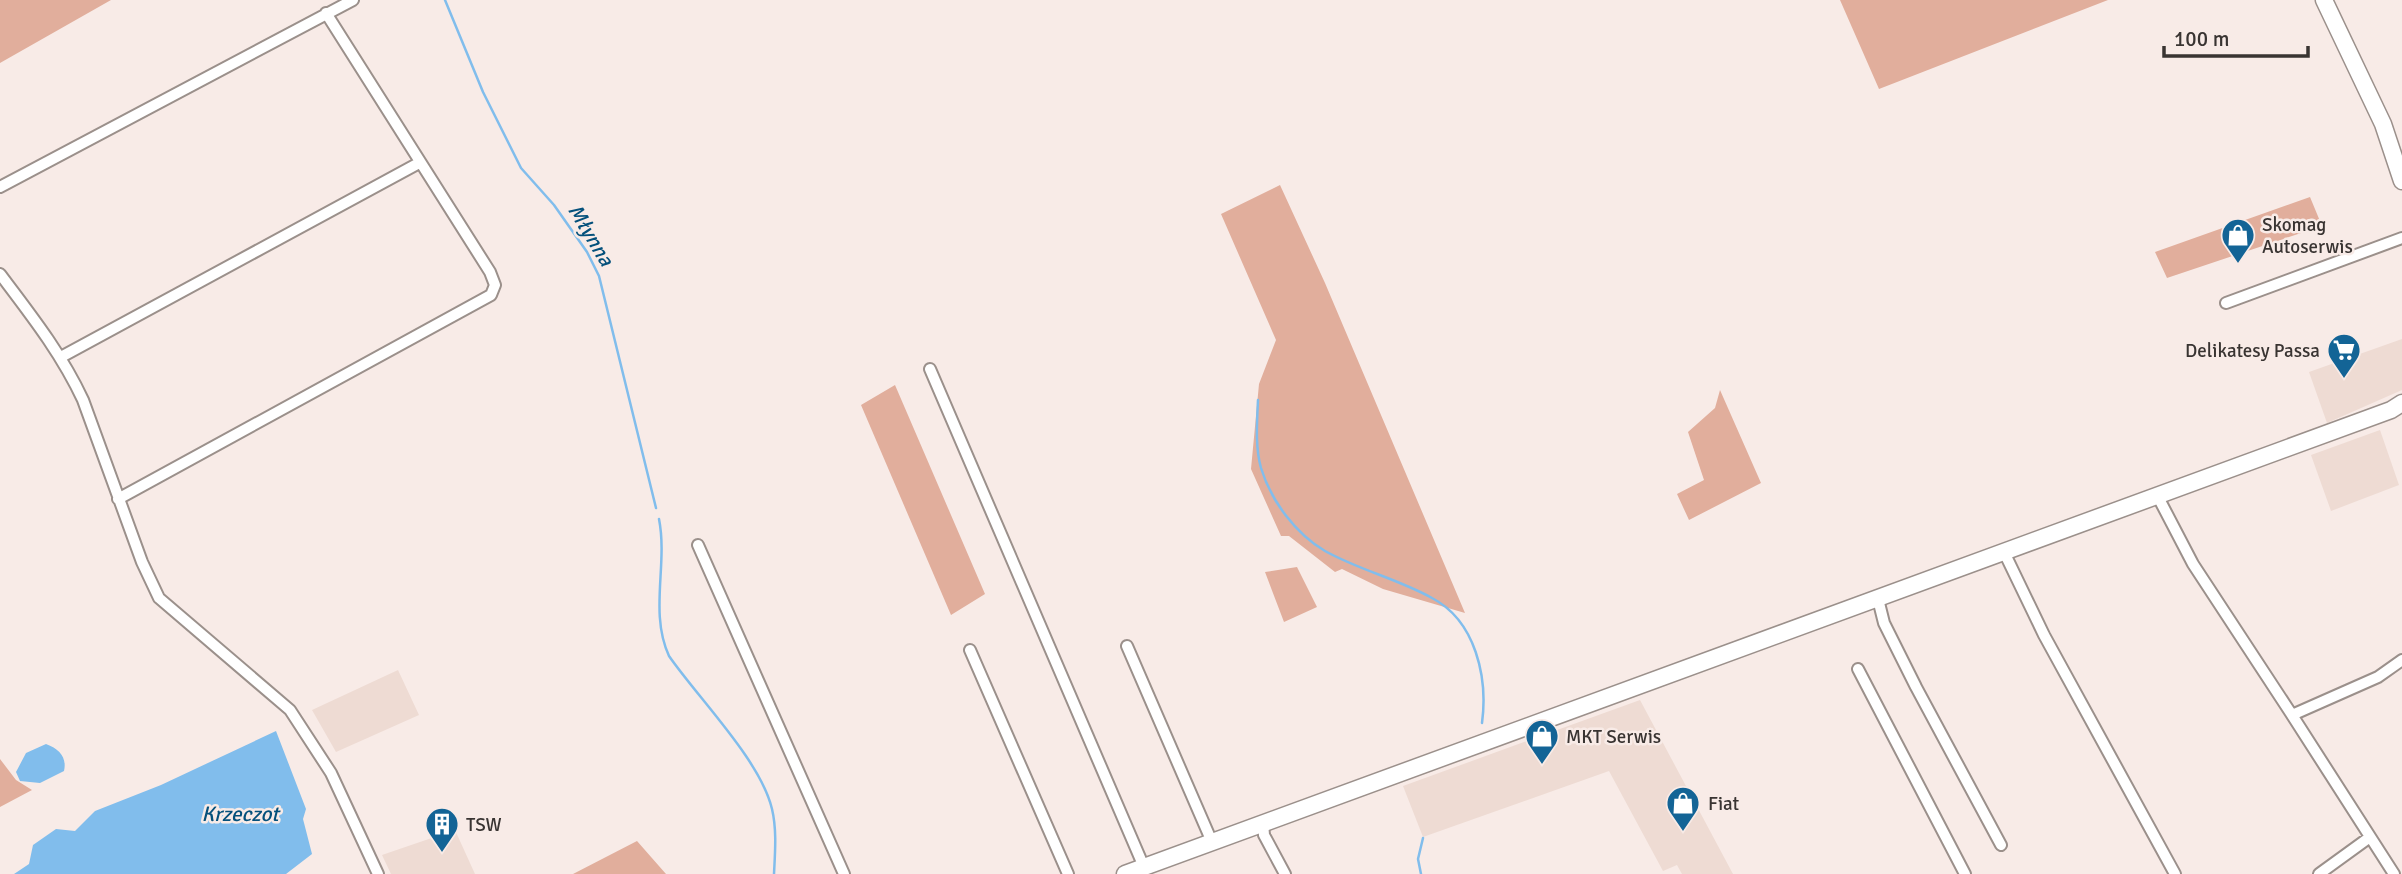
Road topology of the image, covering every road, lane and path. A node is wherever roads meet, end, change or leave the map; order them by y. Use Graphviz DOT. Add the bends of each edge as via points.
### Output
graph roads {
  1 [pos="353,0"];
  2 [pos="2324,0"];
  3 [pos="326,13"];
  4 [pos="419,163"];
  5 [pos="2402,181"];
  6 [pos="0,187"];
  7 [pos="2402,238"];
  8 [pos="0,274"];
  9 [pos="2227,303"];
  10 [pos="61,357"];
  11 [pos="930,369"];
  12 [pos="2398,408"];
  13 [pos="2157,495"];
  14 [pos="118,499"];
  15 [pos="698,545"];
  16 [pos="2004,552"];
  17 [pos="1878,599"];
  18 [pos="1127,646"];
  19 [pos="970,650"];
  20 [pos="2402,660"];
  21 [pos="1858,669"];
  22 [pos="2292,715"];
  23 [pos="1263,823"];
  24 [pos="2370,837"];
  25 [pos="1212,842"];
  26 [pos="2001,845"];
  27 [pos="1144,867"];
  28 [pos="378,874"];
  29 [pos="844,874"];
  30 [pos="1068,874"];
  31 [pos="1125,874"];
  32 [pos="1286,874"];
  33 [pos="1965,874"];
  34 [pos="2175,874"];
  35 [pos="2319,874"];
  36 [pos="2394,874"];
  1 -- 3 [label="street"];
  2 -- 5 [label="street" via="2383,124"];
  3 -- 4 [label="street"];
  3 -- 6 [label="street"];
  4 -- 10 [label="street"];
  4 -- 14 [label="street" via="490,272 495,285 491,295"];
  7 -- 9 [label="street"];
  8 -- 10 [label="street"];
  10 -- 14 [label="street" via="83,400"];
  11 -- 27 [label="street"];
  12 -- 13 [label="street"];
  13 -- 16 [label="street"];
  13 -- 22 [label="street" via="2193,564"];
  14 -- 28 [label="street" via="159,598 290,710 331,773"];
  15 -- 29 [label="street"];
  16 -- 17 [label="street"];
  16 -- 34 [label="street" via="2044,635"];
  17 -- 23 [label="street"];
  17 -- 26 [label="street" via="1884,623"];
  18 -- 25 [label="street"];
  19 -- 30 [label="street"];
  20 -- 22 [label="street" via="2378,677"];
  21 -- 33 [label="street"];
  22 -- 24 [label="street"];
  23 -- 25 [label="street"];
  23 -- 32 [label="street" via="1264,835"];
  24 -- 35 [label="street"];
  24 -- 36 [label="street"];
  25 -- 27 [label="street"];
  27 -- 31 [label="street"];
}
